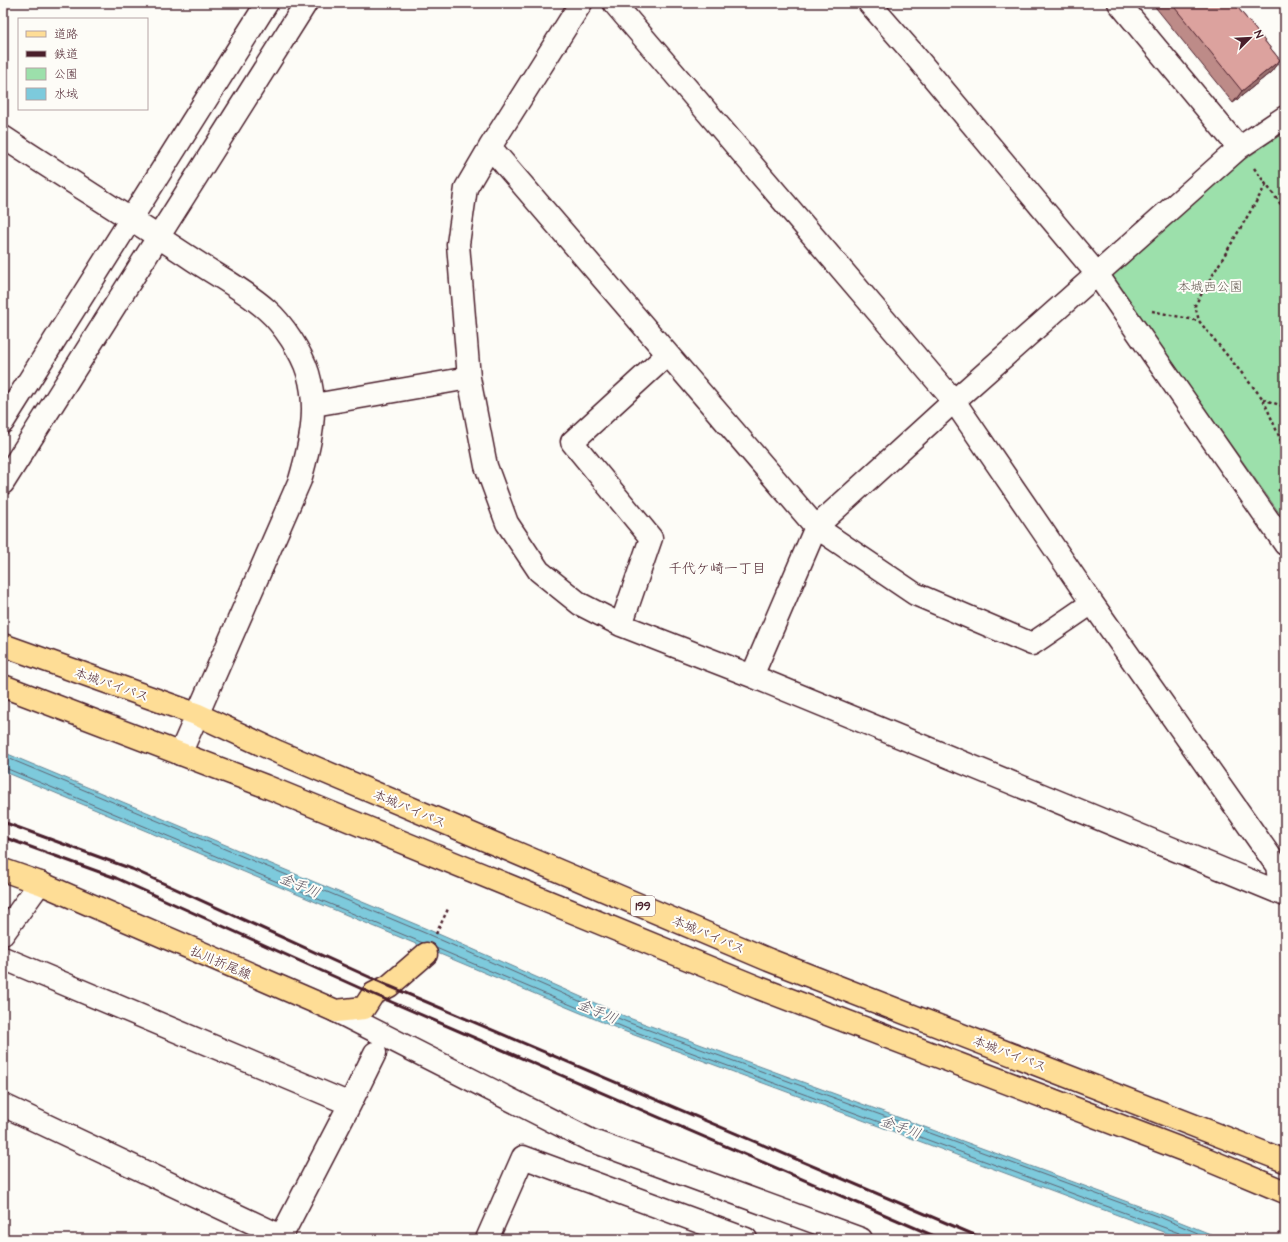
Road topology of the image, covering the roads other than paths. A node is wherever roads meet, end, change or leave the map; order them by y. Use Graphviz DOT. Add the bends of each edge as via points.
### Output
graph roads {
  1 [pos="267,3"];
  2 [pos="306,3"];
  3 [pos="581,3"];
  4 [pos="614,3"];
  5 [pos="869,3"];
  6 [pos="1119,3"];
  7 [pos="1285,117"];
  8 [pos="3,137"];
  9 [pos="490,147"];
  10 [pos="1239,148"];
  11 [pos="130,218"];
  12 [pos="159,237"];
  13 [pos="1097,274"];
  14 [pos="667,355"];
  15 [pos="469,378"];
  16 [pos="954,401"];
  17 [pos="314,405"];
  18 [pos="3,422"];
  19 [pos="3,483"];
  20 [pos="816,527"];
  21 [pos="1285,544"];
  22 [pos="1092,603"];
  23 [pos="621,625"];
  24 [pos="3,645"];
  25 [pos="752,676"];
  26 [pos="3,686"];
  27 [pos="196,714"];
  28 [pos="180,754"];
  29 [pos="3,870"];
  30 [pos="40,883"];
  31 [pos="1283,894"];
  32 [pos="3,934"];
  33 [pos="426,954"];
  34 [pos="3,958"];
  35 [pos="336,1011"];
  36 [pos="375,1053"];
  37 [pos="350,1104"];
  38 [pos="3,1105"];
  39 [pos="1285,1161"];
  40 [pos="1285,1192"];
  41 [pos="280,1237"];
  42 [pos="487,1239"];
  43 [pos="746,1239"];
  44 [pos="861,1239"];
  1 -- 11 [label="street"];
  2 -- 12 [label="street"];
  3 -- 9 [label="street"];
  4 -- 16 [label="street"];
  5 -- 13 [label="street"];
  6 -- 10 [label="street"];
  7 -- 10 [label="street"];
  8 -- 11 [label="street"];
  9 -- 14 [label="street"];
  9 -- 15 [label="street" via="466,188 458,244"];
  10 -- 13 [label="street"];
  11 -- 12 [label="street"];
  11 -- 18 [label="street"];
  12 -- 17 [label="street" via="267,310 293,342 308,373"];
  12 -- 19 [label="street"];
  13 -- 16 [label="street"];
  13 -- 21 [label="street"];
  14 -- 20 [label="street"];
  14 -- 23 [label="street" via="572,442 651,538"];
  15 -- 17 [label="street"];
  15 -- 23 [label="street" via="486,466 507,523 539,571 580,604"];
  16 -- 20 [label="street"];
  16 -- 22 [label="street"];
  17 -- 27 [label="street" via="311,442 300,480"];
  20 -- 22 [label="street" via="915,594 1032,644"];
  20 -- 25 [label="street"];
  22 -- 31 [label="street" via="1277,866"];
  23 -- 25 [label="street"];
  24 -- 27 [label="main road, 本城バイパス / 199"];
  25 -- 31 [label="street"];
  26 -- 28 [label="main road, 199"];
  27 -- 28 [label="street"];
  27 -- 39 [label="main road, 本城バイパス / 199" via="278,752 769,960"];
  28 -- 40 [label="main road, 199" via="265,786 759,988 1194,1154"];
  29 -- 30 [label="main road, 払川折尾線"];
  30 -- 32 [label="street"];
  30 -- 35 [label="main road, 払川折尾線"];
  33 -- 35 [label="main road, 払川折尾線" via="389,986 373,994 364,1008"];
  34 -- 37 [label="street"];
  35 -- 44 [label="street" via="590,1140"];
  36 -- 37 [label="street"];
  37 -- 41 [label="street"];
  38 -- 41 [label="street"];
  42 -- 43 [label="street" via="523,1157"];
}
